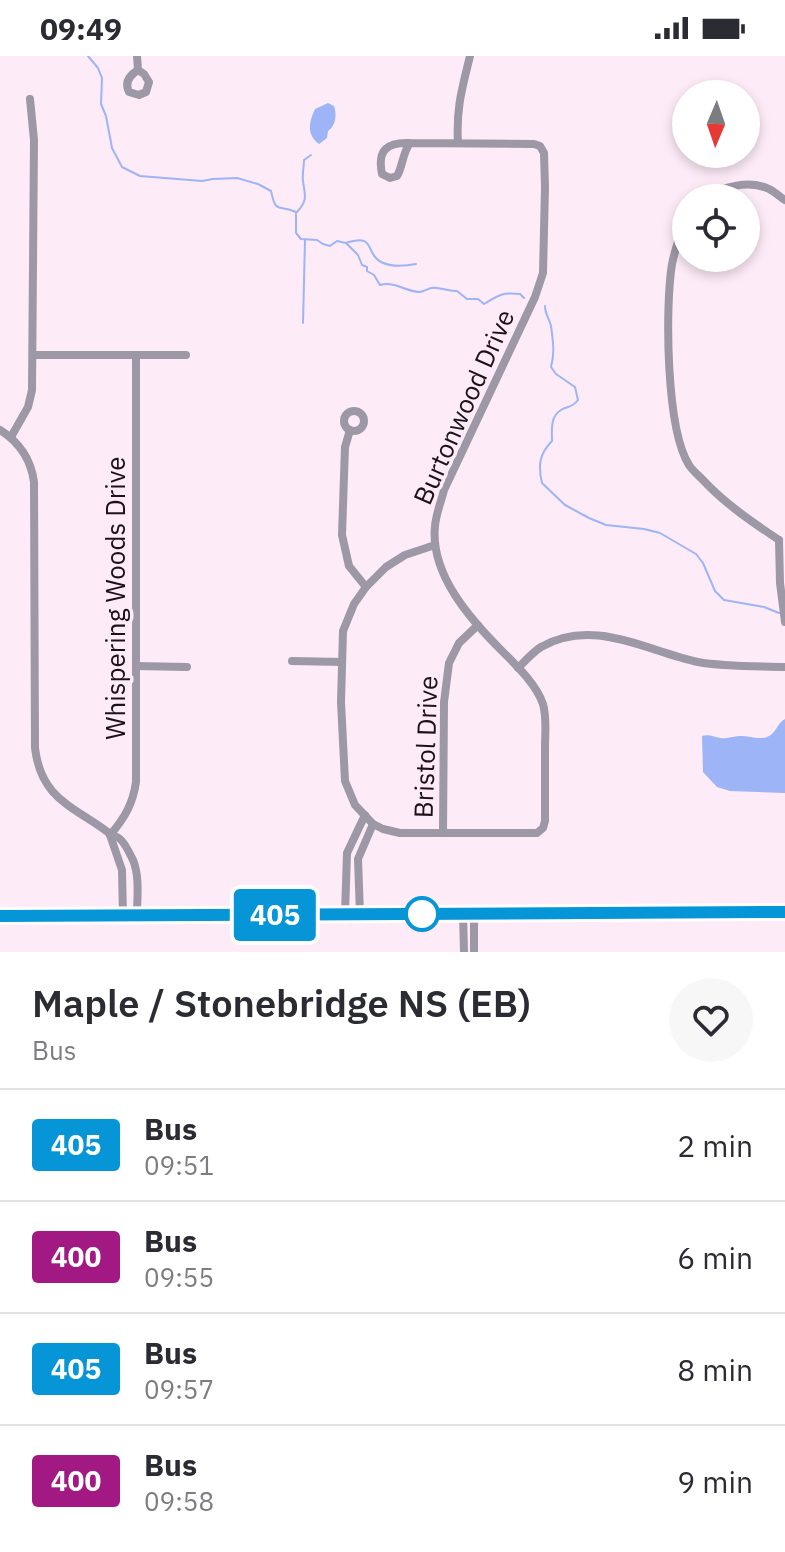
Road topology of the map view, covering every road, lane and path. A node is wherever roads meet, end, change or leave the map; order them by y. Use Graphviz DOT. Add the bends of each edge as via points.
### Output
graph roads {
  1 [pos="137,56"];
  2 [pos="470,56"];
  3 [pos="138,70"];
  4 [pos="30,99"];
  5 [pos="410,143"];
  6 [pos="458,143"];
  7 [pos="760,187"];
  8 [pos="785,200"];
  9 [pos="672,263"];
  10 [pos="34,355"];
  11 [pos="136,355"];
  12 [pos="186,355"];
  13 [pos="0,430"];
  14 [pos="350,430"];
  15 [pos="11,437"];
  16 [pos="782,539"];
  17 [pos="435,545"];
  18 [pos="366,587"];
  19 [pos="785,622"];
  20 [pos="478,625"];
  21 [pos="292,661"];
  22 [pos="342,662"];
  23 [pos="136,666"];
  24 [pos="187,667"];
  25 [pos="785,667"];
  26 [pos="518,668"];
  27 [pos="365,815"];
  28 [pos="373,824"];
  29 [pos="443,833"];
  30 [pos="110,835"];
  31 [pos="785,912"];
  32 [pos="345,914"];
  33 [pos="360,914"];
  34 [pos="468,914"];
  35 [pos="0,916"];
  36 [pos="123,916"];
  37 [pos="137,916"];
  38 [pos="464,952"];
  39 [pos="474,952"];
  1 -- 3 [label="street"];
  2 -- 6 [label="street" via="459,95"];
  4 -- 10 [label="street"];
  5 -- 5 [label="street" via="397,176 382,174 380,159 386,148"];
  5 -- 6 [label="street"];
  6 -- 17 [label="street, Burtonwood Drive" via="534,144 543,149 543,273 444,490"];
  7 -- 8 [label="street"];
  9 -- 16 [label="street" via="672,407 689,466 714,493"];
  10 -- 11 [label="street"];
  10 -- 15 [label="street" via="31,399"];
  11 -- 12 [label="street"];
  11 -- 23 [label="street, Whispering Woods Drive"];
  13 -- 15 [label="street"];
  14 -- 18 [label="street" via="342,535 349,566"];
  15 -- 30 [label="street" via="26,456 34,482 38,768 58,798"];
  16 -- 19 [label="street"];
  17 -- 18 [label="street" via="405,555"];
  17 -- 20 [label="street, Burtonwood Drive" via="451,588"];
  18 -- 22 [label="street" via="348,615"];
  20 -- 26 [label="street, Burtonwood Drive"];
  20 -- 29 [label="street, Bristol Drive" via="459,643 449,663"];
  21 -- 22 [label="street"];
  22 -- 27 [label="street" via="345,781"];
  23 -- 24 [label="street"];
  23 -- 30 [label="street, Whispering Woods Drive" via="135,790 132,804"];
  25 -- 26 [label="street" via="696,661 585,634 540,648"];
  26 -- 29 [label="street, Burtonwood Drive" via="543,704 543,828 530,834"];
  27 -- 28 [label="street"];
  27 -- 32 [label="street" via="347,853"];
  28 -- 29 [label="street" via="400,833"];
  28 -- 33 [label="street" via="358,859"];
  30 -- 36 [label="street" via="122,870"];
  30 -- 37 [label="street" via="119,838 135,864"];
  31 -- 34 [label="main road"];
  32 -- 33 [label="main road"];
  32 -- 37 [label="main road"];
  33 -- 34 [label="main road"];
  34 -- 38 [label="street"];
  34 -- 39 [label="street"];
  35 -- 36 [label="main road"];
  36 -- 37 [label="main road"];
}
